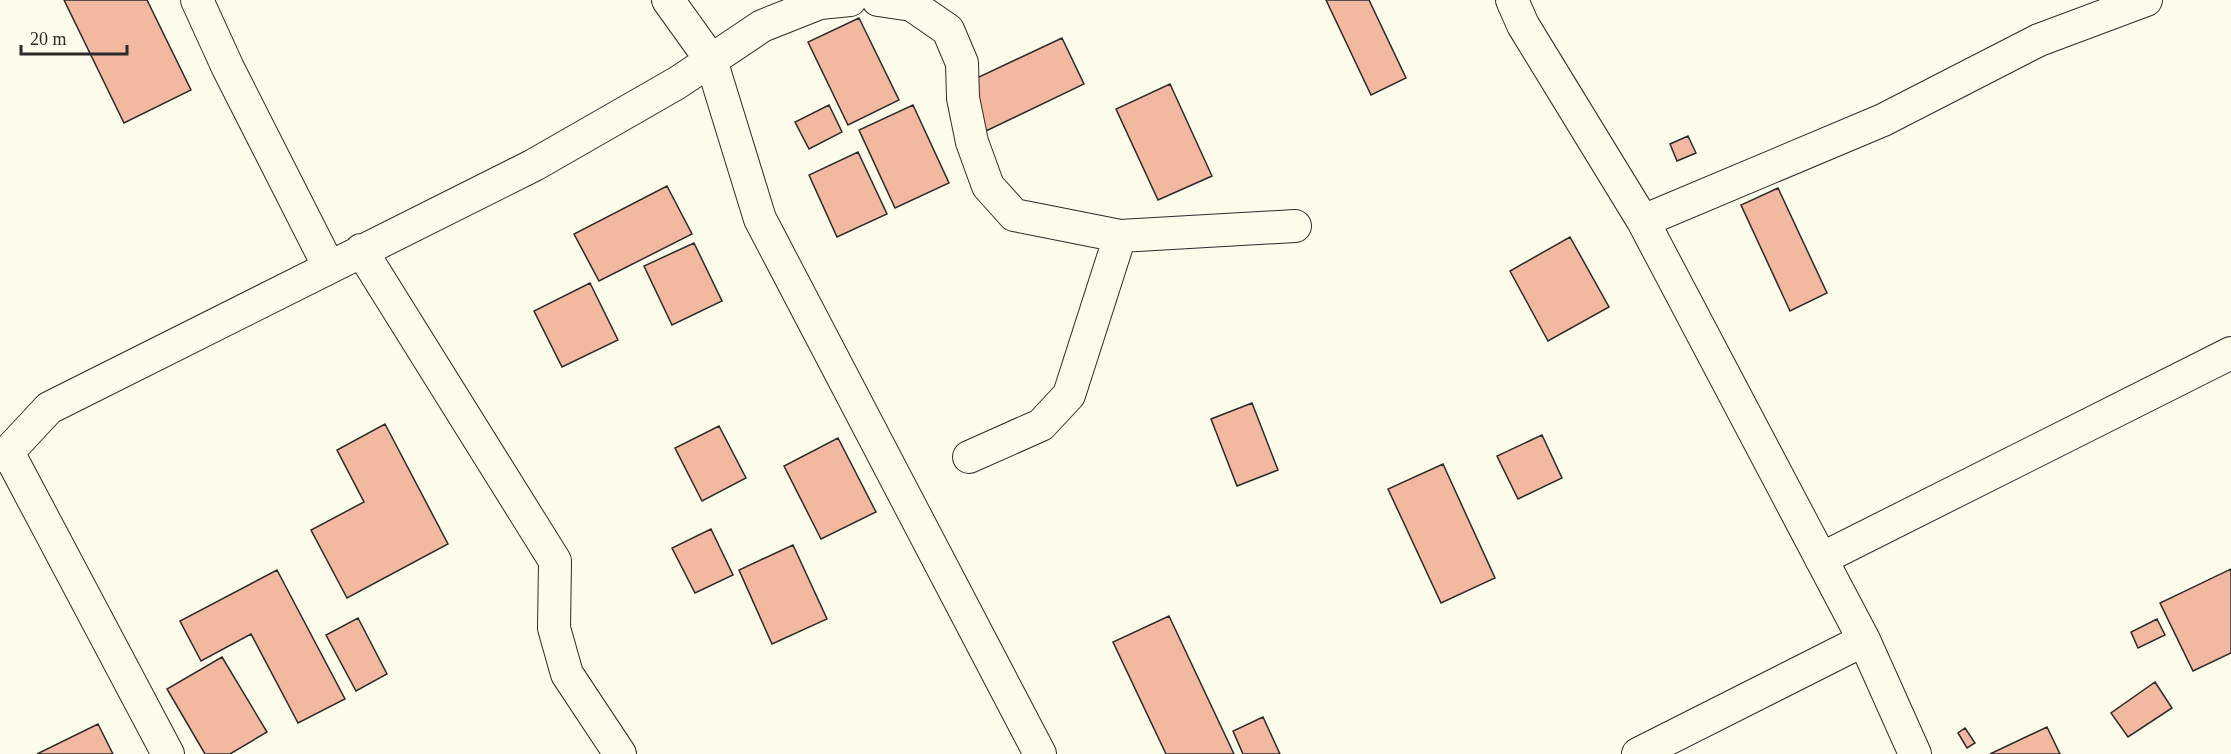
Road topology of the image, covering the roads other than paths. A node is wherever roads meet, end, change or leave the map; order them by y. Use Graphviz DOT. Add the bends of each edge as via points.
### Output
graph roads {
  1 [pos="197,0"];
  2 [pos="668,0"];
  3 [pos="850,0"];
  4 [pos="878,0"];
  5 [pos="1512,0"];
  6 [pos="2146,0"];
  7 [pos="711,60"];
  8 [pos="1643,221"];
  9 [pos="1294,226"];
  10 [pos="1120,236"];
  11 [pos="361,250"];
  12 [pos="329,267"];
  13 [pos="2231,353"];
  14 [pos="4,454"];
  15 [pos="969,457"];
  16 [pos="1821,559"];
  17 [pos="1864,640"];
  18 [pos="168,754"];
  19 [pos="620,754"];
  20 [pos="1040,754"];
  21 [pos="1638,754"];
  22 [pos="1915,754"];
  1 -- 12 [label="street"];
  2 -- 7 [label="street"];
  3 -- 7 [label="street" via="820,3 762,26"];
  4 -- 10 [label="street" via="912,5 948,30 962,63 963,98 972,142 988,186 1014,215"];
  5 -- 8 [label="street" via="1523,25"];
  6 -- 8 [label="street" via="2039,40 1883,120"];
  7 -- 11 [label="street" via="534,165"];
  7 -- 20 [label="street" via="760,219"];
  8 -- 16 [label="street"];
  9 -- 10 [label="street"];
  10 -- 15 [label="street" via="1069,395 1041,425"];
  11 -- 12 [label="street"];
  11 -- 19 [label="street" via="555,561 554,628 567,674"];
  12 -- 14 [label="street" via="49,408"];
  13 -- 16 [label="street"];
  14 -- 18 [label="street"];
  16 -- 17 [label="street"];
  17 -- 21 [label="street"];
  17 -- 22 [label="street"];
}
